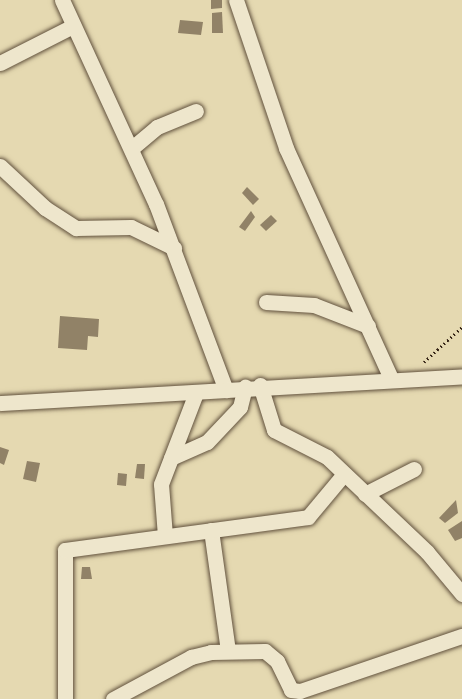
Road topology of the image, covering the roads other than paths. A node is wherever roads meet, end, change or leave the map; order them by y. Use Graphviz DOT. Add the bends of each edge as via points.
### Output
graph roads {
  1 [pos="62,0"];
  2 [pos="236,0"];
  3 [pos="73,26"];
  4 [pos="0,63"];
  5 [pos="196,111"];
  6 [pos="132,148"];
  7 [pos="0,166"];
  8 [pos="174,248"];
  9 [pos="266,302"];
  10 [pos="368,326"];
  11 [pos="462,376"];
  12 [pos="397,378"];
  13 [pos="253,386"];
  14 [pos="226,390"];
  15 [pos="196,393"];
  16 [pos="0,403"];
  17 [pos="171,458"];
  18 [pos="414,469"];
  19 [pos="344,474"];
  20 [pos="365,494"];
  21 [pos="211,530"];
  22 [pos="165,536"];
  23 [pos="462,594"];
  24 [pos="462,636"];
  25 [pos="228,651"];
  26 [pos="65,699"];
  27 [pos="113,699"];
  1 -- 3 [label="street"];
  2 -- 10 [label="street" via="286,148"];
  3 -- 4 [label="street"];
  3 -- 6 [label="street"];
  5 -- 6 [label="street" via="157,127"];
  6 -- 8 [label="street"];
  7 -- 8 [label="street" via="45,208 76,228 131,227"];
  8 -- 14 [label="street"];
  9 -- 10 [label="street" via="314,305"];
  10 -- 12 [label="street"];
  11 -- 12 [label="street"];
  12 -- 13 [label="street"];
  13 -- 14 [label="street"];
  13 -- 17 [label="street" via="240,407 207,442"];
  13 -- 19 [label="street" via="274,430 327,457"];
  14 -- 15 [label="street"];
  15 -- 16 [label="street"];
  15 -- 17 [label="street"];
  17 -- 22 [label="street" via="161,484"];
  18 -- 20 [label="street"];
  19 -- 20 [label="street"];
  19 -- 21 [label="street" via="308,517"];
  20 -- 23 [label="street" via="427,552"];
  21 -- 22 [label="street"];
  21 -- 25 [label="street"];
  22 -- 26 [label="street" via="70,547 63,554"];
  24 -- 25 [label="street" via="300,691 291,690 271,654"];
  25 -- 27 [label="street" via="190,657"];
}
